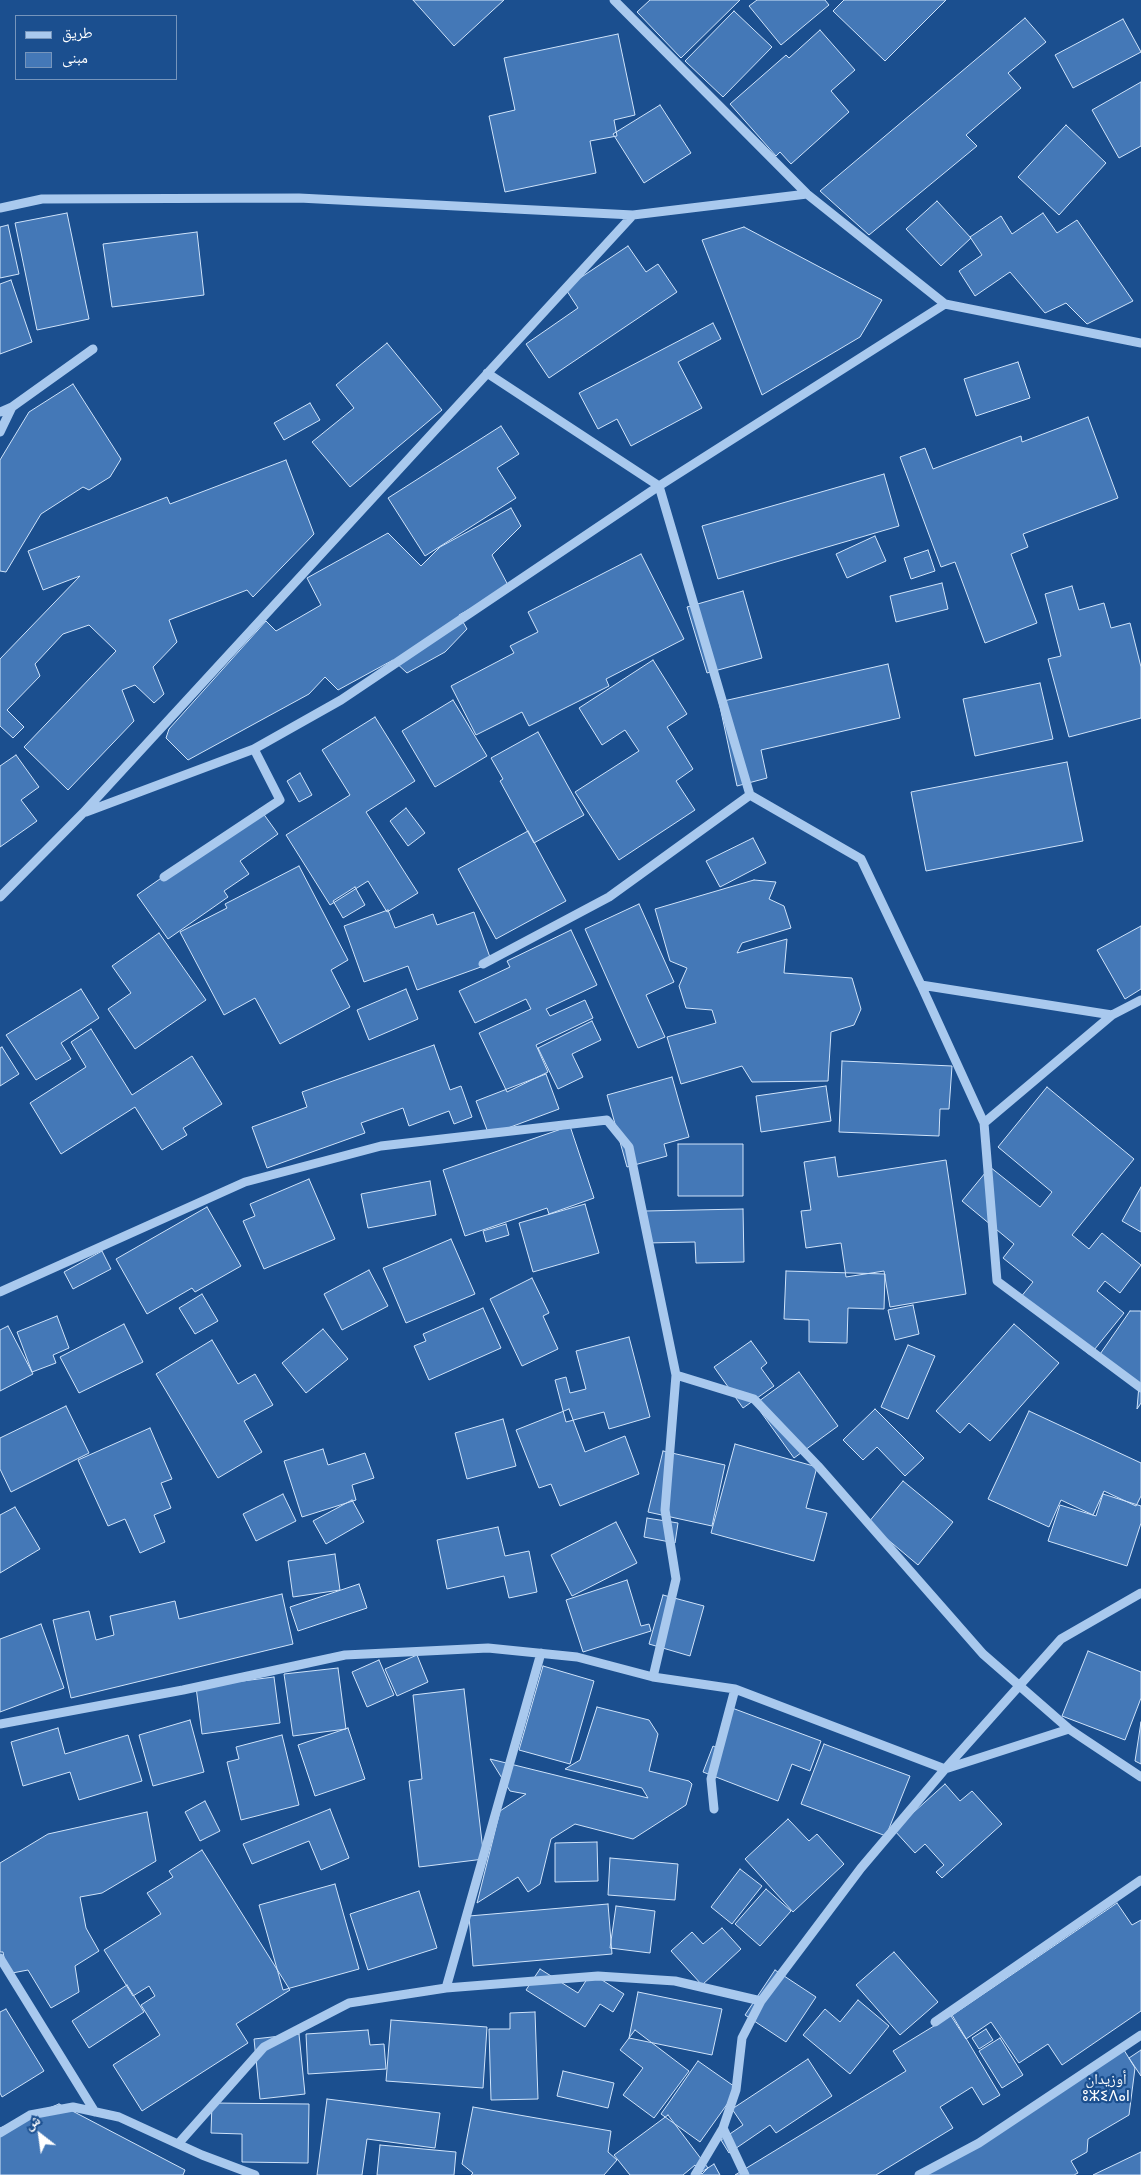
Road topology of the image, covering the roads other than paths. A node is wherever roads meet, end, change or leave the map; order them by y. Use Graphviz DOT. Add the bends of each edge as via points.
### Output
graph roads {
  1 [pos="614,0"];
  2 [pos="807,194"];
  3 [pos="0,208"];
  4 [pos="633,215"];
  5 [pos="945,304"];
  6 [pos="1141,343"];
  7 [pos="93,349"];
  8 [pos="487,373"];
  9 [pos="12,407"];
  10 [pos="0,412"];
  11 [pos="0,432"];
  12 [pos="659,486"];
  13 [pos="254,749"];
  14 [pos="750,795"];
  15 [pos="83,813"];
  16 [pos="164,878"];
  17 [pos="0,897"];
  18 [pos="483,964"];
  19 [pos="921,985"];
  20 [pos="1141,1000"];
  21 [pos="1112,1016"];
  22 [pos="984,1122"];
  23 [pos="0,1292"];
  24 [pos="676,1375"];
  25 [pos="1141,1388"];
  26 [pos="1141,1593"];
  27 [pos="541,1653"];
  28 [pos="653,1677"];
  29 [pos="1020,1685"];
  30 [pos="735,1690"];
  31 [pos="0,1724"];
  32 [pos="1070,1729"];
  33 [pos="945,1769"];
  34 [pos="1141,1777"];
  35 [pos="714,1809"];
  36 [pos="1141,1880"];
  37 [pos="0,1958"];
  38 [pos="446,1988"];
  39 [pos="761,2001"];
  40 [pos="935,2022"];
  41 [pos="1141,2035"];
  42 [pos="95,2112"];
  43 [pos="723,2128"];
  44 [pos="0,2132"];
  45 [pos="178,2144"];
  46 [pos="255,2175"];
  47 [pos="695,2175"];
  48 [pos="745,2175"];
  49 [pos="919,2175"];
  1 -- 2 [label="street"];
  2 -- 4 [label="street"];
  2 -- 5 [label="street"];
  3 -- 4 [label="street" via="42,199 300,198"];
  4 -- 8 [label="street"];
  5 -- 6 [label="street"];
  5 -- 12 [label="street"];
  7 -- 9 [label="street"];
  8 -- 12 [label="street"];
  8 -- 15 [label="street"];
  9 -- 10 [label="street"];
  9 -- 11 [label="street"];
  12 -- 13 [label="street" via="341,700"];
  12 -- 14 [label="street"];
  13 -- 15 [label="street"];
  13 -- 16 [label="street" via="280,800"];
  14 -- 18 [label="street" via="609,897"];
  14 -- 19 [label="street" via="861,859"];
  15 -- 17 [label="street"];
  19 -- 21 [label="street"];
  19 -- 22 [label="street"];
  20 -- 21 [label="street"];
  21 -- 22 [label="street"];
  22 -- 25 [label="street" via="997,1281"];
  23 -- 24 [label="street" via="245,1182 381,1146 607,1120 629,1147"];
  24 -- 28 [label="street" via="665,1510 676,1579"];
  24 -- 29 [label="street" via="754,1399 818,1466 983,1654"];
  26 -- 29 [label="street" via="1061,1639"];
  27 -- 28 [label="street" via="577,1657"];
  27 -- 31 [label="street" via="488,1648 345,1655 183,1690"];
  27 -- 38 [label="street"];
  28 -- 30 [label="street"];
  29 -- 32 [label="street"];
  29 -- 33 [label="street"];
  30 -- 33 [label="street"];
  30 -- 35 [label="street" via="711,1779"];
  32 -- 33 [label="street"];
  32 -- 34 [label="street"];
  33 -- 39 [label="street" via="861,1868"];
  36 -- 40 [label="street"];
  37 -- 42 [label="street"];
  38 -- 39 [label="street" via="598,1976 675,1981"];
  38 -- 45 [label="street" via="348,2003 264,2047"];
  39 -- 43 [label="street" via="742,2038 736,2090"];
  41 -- 49 [label="street" via="979,2143"];
  42 -- 44 [label="street" via="73,2107 30,2115"];
  42 -- 45 [label="street" via="119,2117"];
  43 -- 47 [label="street"];
  43 -- 48 [label="street"];
  45 -- 46 [label="street"];
}
